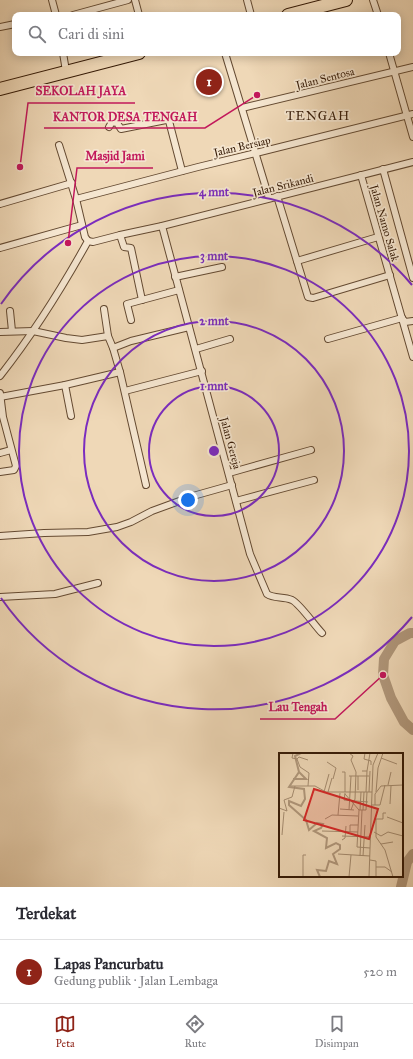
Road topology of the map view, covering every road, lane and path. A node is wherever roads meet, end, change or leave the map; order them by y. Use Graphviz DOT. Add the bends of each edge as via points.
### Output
graph roads {
  1 [pos="52,0"];
  2 [pos="128,0"];
  3 [pos="135,0"];
  4 [pos="247,0"];
  5 [pos="346,0"];
  6 [pos="373,0"];
  7 [pos="54,12"];
  8 [pos="84,12"];
  9 [pos="138,12"];
  10 [pos="250,12"];
  11 [pos="300,12"];
  12 [pos="377,12"];
  13 [pos="12,25"];
  14 [pos="0,28"];
  15 [pos="64,56"];
  16 [pos="127,56"];
  17 [pos="226,56"];
  18 [pos="390,56"];
  19 [pos="413,67"];
  20 [pos="66,71"];
  21 [pos="394,71"];
  22 [pos="0,89"];
  23 [pos="242,108"];
  24 [pos="410,114"];
  25 [pos="109,126"];
  26 [pos="413,137"];
  27 [pos="59,144"];
  28 [pos="256,153"];
  29 [pos="413,162"];
  30 [pos="383,169"];
  31 [pos="182,171"];
  32 [pos="361,176"];
  33 [pos="72,184"];
  34 [pos="277,196"];
  35 [pos="270,198"];
  36 [pos="76,199"];
  37 [pos="0,204"];
  38 [pos="82,225"];
  39 [pos="162,226"];
  40 [pos="120,234"];
  41 [pos="378,238"];
  42 [pos="88,241"];
  43 [pos="0,248"];
  44 [pos="297,261"];
  45 [pos="222,266"];
  46 [pos="390,275"];
  47 [pos="175,277"];
  48 [pos="413,278"];
  49 [pos="179,290"];
  50 [pos="142,300"];
  51 [pos="104,309"];
  52 [pos="10,311"];
  53 [pos="402,318"];
  54 [pos="131,320"];
  55 [pos="413,321"];
  56 [pos="190,327"];
  57 [pos="33,330"];
  58 [pos="12,331"];
  59 [pos="0,332"];
  60 [pos="108,336"];
  61 [pos="230,339"];
  62 [pos="328,339"];
  63 [pos="113,348"];
  64 [pos="196,349"];
  65 [pos="413,357"];
  66 [pos="202,371"];
  67 [pos="120,372"];
  68 [pos="0,376"];
  69 [pos="65,385"];
  70 [pos="124,391"];
  71 [pos="0,396"];
  72 [pos="71,416"];
  73 [pos="11,450"];
  74 [pos="311,450"];
  75 [pos="0,453"];
  76 [pos="0,472"];
  77 [pos="229,473"];
  78 [pos="314,480"];
  79 [pos="146,485"];
  80 [pos="232,485"];
  81 [pos="236,501"];
  82 [pos="0,536"];
  83 [pos="98,583"];
  84 [pos="0,597"];
  85 [pos="322,633"];
  1 -- 7 [label="street"];
  2 -- 8 [label="street"];
  3 -- 9 [label="street"];
  4 -- 10 [label="street"];
  5 -- 11 [label="highway"];
  6 -- 12 [label="street"];
  13 -- 14 [label="street"];
  15 -- 20 [label="street"];
  16 -- 20 [label="highway"];
  17 -- 23 [label="street"];
  18 -- 21 [label="street"];
  19 -- 21 [label="street, Jalan Sentosa"];
  20 -- 22 [label="highway"];
  21 -- 23 [label="street, Jalan Sentosa"];
  21 -- 24 [label="street"];
  23 -- 28 [label="street"];
  24 -- 26 [label="street"];
  24 -- 28 [label="street, Jalan Bersiap"];
  25 -- 31 [label="street" via="112,122 117,123 121,129 169,121"];
  27 -- 33 [label="street"];
  28 -- 31 [label="street, Jalan Bersiap"];
  28 -- 35 [label="street"];
  29 -- 30 [label="street, Jalan Srikandi"];
  30 -- 32 [label="street, Jalan Srikandi"];
  30 -- 48 [label="street"];
  31 -- 36 [label="street, Jalan Bersiap"];
  32 -- 34 [label="street, Jalan Srikandi"];
  32 -- 41 [label="street, Jalan Namo Salak"];
  33 -- 36 [label="street"];
  33 -- 37 [label="street"];
  34 -- 35 [label="street, Jalan Srikandi"];
  34 -- 44 [label="street"];
  35 -- 39 [label="street, Jalan Srikandi"];
  36 -- 38 [label="street"];
  38 -- 42 [label="street"];
  38 -- 43 [label="street"];
  39 -- 40 [label="street, Jalan Srikandi"];
  39 -- 47 [label="street, Jalan Gereja"];
  40 -- 42 [label="street, Jalan Srikandi" via="94,242"];
  40 -- 50 [label="street" via="124,247 131,248"];
  41 -- 44 [label="street"];
  41 -- 46 [label="street, Jalan Namo Salak"];
  42 -- 57 [label="street" via="62,287"];
  44 -- 46 [label="street" via="308,297 312,298"];
  45 -- 47 [label="street"];
  46 -- 53 [label="street, Jalan Namo Salak"];
  47 -- 49 [label="street, Jalan Gereja"];
  49 -- 50 [label="street"];
  49 -- 56 [label="street, Jalan Gereja"];
  50 -- 54 [label="street" via="127,304"];
  51 -- 60 [label="street"];
  52 -- 58 [label="street"];
  53 -- 55 [label="street" via="405,322"];
  53 -- 62 [label="street"];
  53 -- 65 [label="street, Jalan Namo Salak"];
  56 -- 63 [label="street" via="131,341"];
  56 -- 64 [label="street, Jalan Gereja"];
  57 -- 58 [label="street"];
  57 -- 60 [label="street" via="82,340"];
  57 -- 68 [label="street"];
  58 -- 59 [label="street"];
  60 -- 63 [label="street"];
  61 -- 64 [label="street"];
  63 -- 67 [label="street"];
  64 -- 66 [label="street, Jalan Gereja"];
  66 -- 70 [label="street"];
  66 -- 77 [label="street, Jalan Gereja"];
  67 -- 69 [label="street"];
  67 -- 70 [label="street"];
  69 -- 71 [label="street"];
  69 -- 72 [label="street"];
  70 -- 79 [label="street"];
  71 -- 73 [label="street"];
  73 -- 75 [label="street"];
  73 -- 76 [label="street" via="16,468"];
  74 -- 77 [label="street"];
  77 -- 80 [label="street, Jalan Gereja"];
  78 -- 81 [label="street"];
  80 -- 81 [label="street, Jalan Gereja"];
  80 -- 82 [label="street" via="152,510 117,527 88,532"];
  81 -- 85 [label="street, Jalan Gereja" via="250,554 267,594 292,600"];
  83 -- 84 [label="street" via="55,594"];
}
